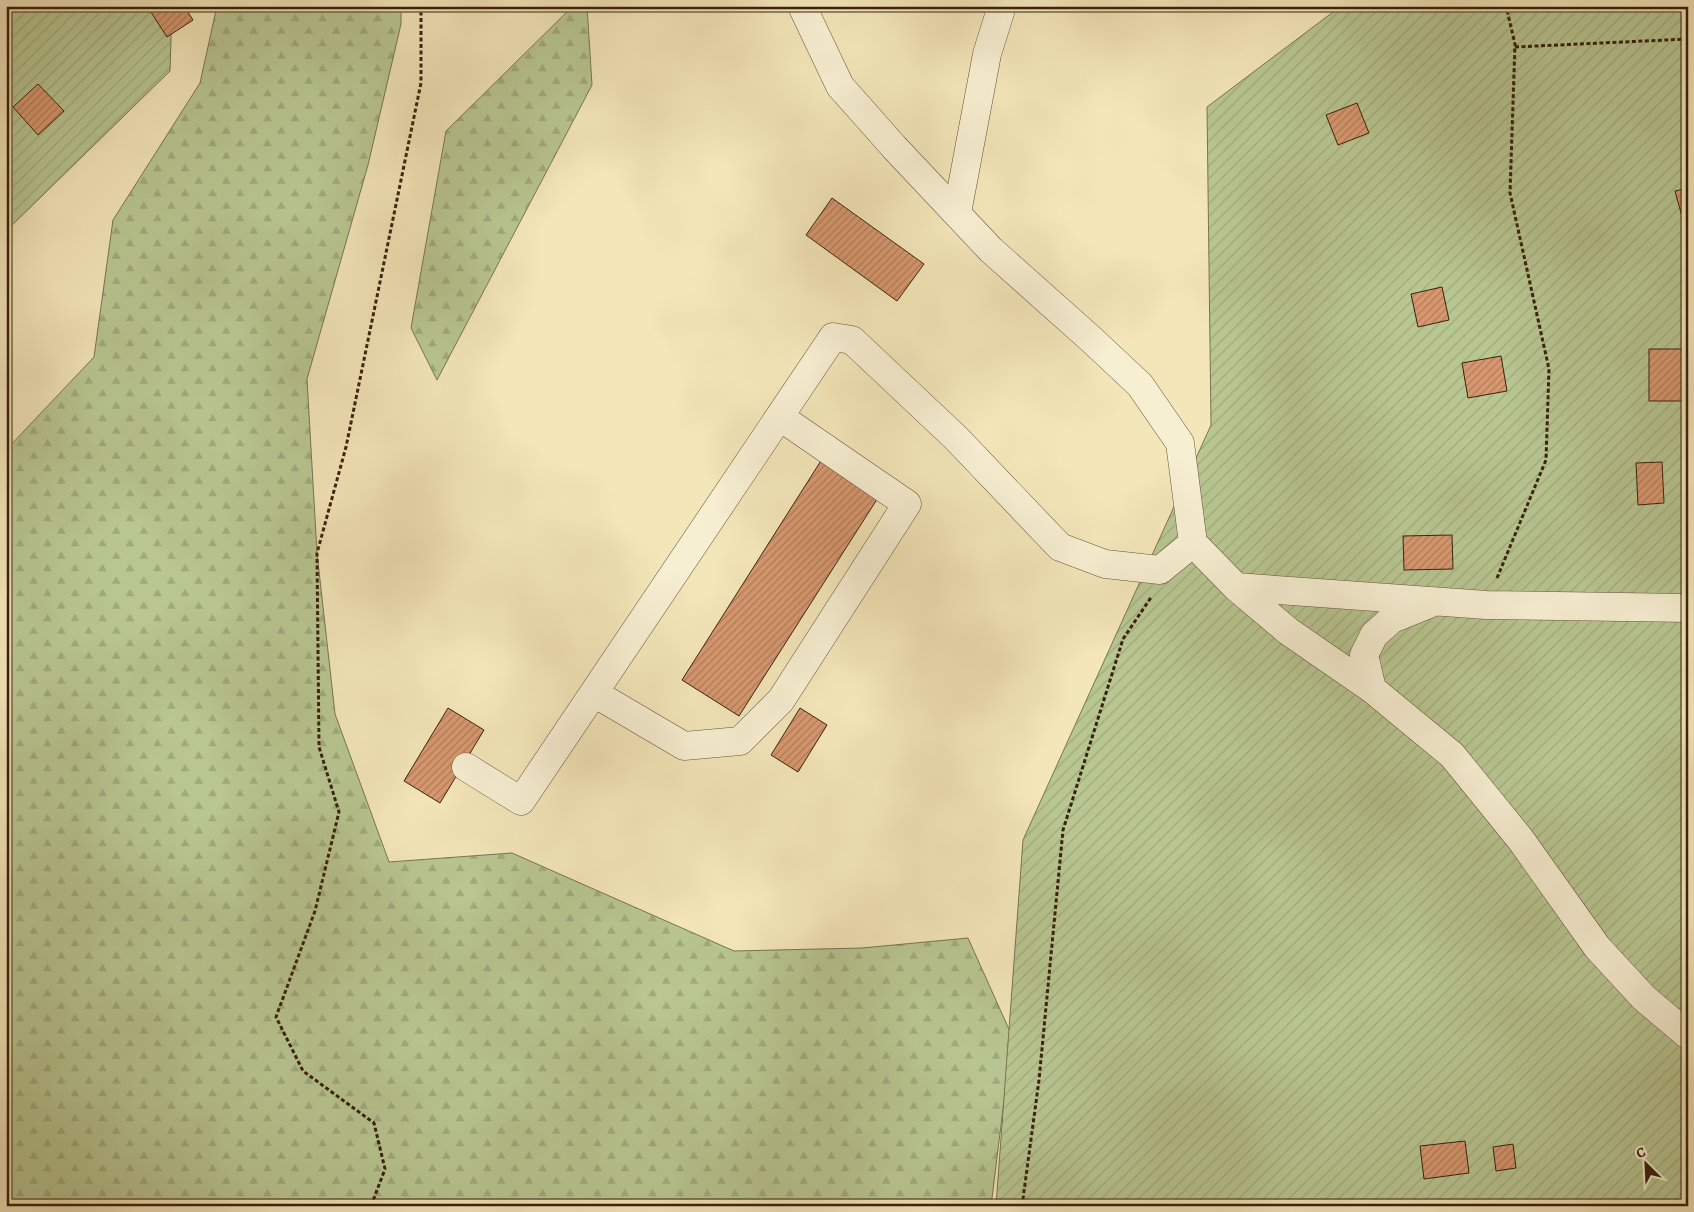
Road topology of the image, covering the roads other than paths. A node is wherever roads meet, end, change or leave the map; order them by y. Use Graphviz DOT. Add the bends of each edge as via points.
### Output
graph roads {
  1 [pos="802,6"];
  2 [pos="1002,6"];
  3 [pos="957,213"];
  4 [pos="780,417"];
  5 [pos="1193,543"];
  6 [pos="1236,587"];
  7 [pos="1435,602"];
  8 [pos="1688,608"];
  9 [pos="1372,689"];
  10 [pos="594,693"];
  11 [pos="466,767"];
  12 [pos="1688,1035"];
  1 -- 3 [label="street" via="840,86"];
  2 -- 3 [label="street" via="987,54"];
  3 -- 5 [label="street" via="991,250 1140,385 1180,443"];
  4 -- 5 [label="street" via="833,337 852,340 956,438 1060,547 1105,564 1160,570"];
  4 -- 10 [label="street"];
  4 -- 10 [label="street" via="906,504 781,700 740,741 684,746"];
  5 -- 6 [label="street"];
  6 -- 7 [label="street"];
  6 -- 9 [label="street" via="1288,631"];
  7 -- 8 [label="street"];
  7 -- 9 [label="street" via="1392,619 1374,635 1364,655"];
  9 -- 12 [label="street" via="1452,755 1521,840 1598,947 1644,998"];
  10 -- 11 [label="street" via="521,801"];
}
